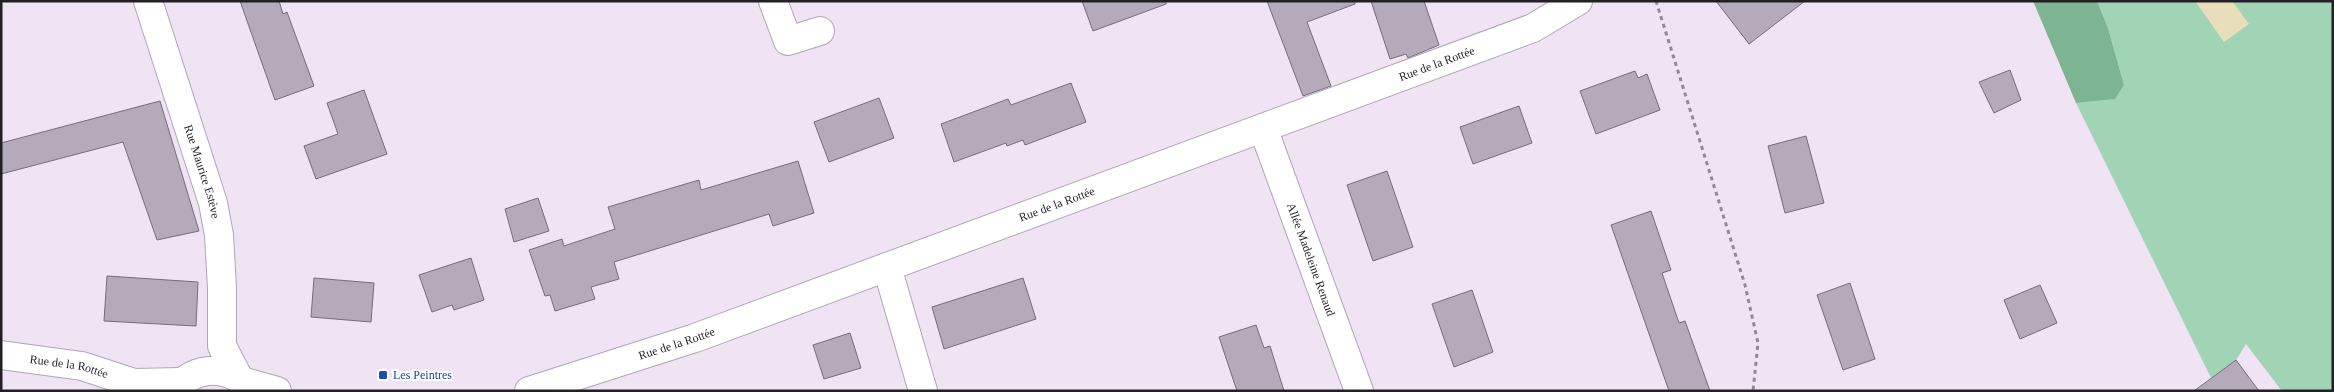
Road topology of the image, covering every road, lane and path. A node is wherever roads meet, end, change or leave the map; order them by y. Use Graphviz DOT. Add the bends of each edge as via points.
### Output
graph roads {
  1 [pos="148,1"];
  2 [pos="773,1"];
  3 [pos="1578,1"];
  4 [pos="1656,1"];
  5 [pos="820,31"];
  6 [pos="1263,128"];
  7 [pos="887,267"];
  8 [pos="222,346"];
  9 [pos="1,355"];
  10 [pos="184,382"];
  11 [pos="246,383"];
  12 [pos="137,387"];
  13 [pos="277,391"];
  14 [pos="529,391"];
  15 [pos="922,391"];
  16 [pos="1359,391"];
  17 [pos="1753,391"];
  1 -- 8 [label="street, Rue Maurice Estève" via="213,202 219,235"];
  2 -- 5 [label="street" via="788,41"];
  3 -- 6 [label="street, Rue de la Rottée" via="1533,28"];
  4 -- 17 [label="path" via="1745,285 1758,343"];
  6 -- 7 [label="street, Rue de la Rottée"];
  6 -- 16 [label="street, Allée Madeleine Renaud"];
  7 -- 14 [label="street, Rue de la Rottée" via="695,338"];
  7 -- 15 [label="street"];
  8 -- 10 [label="street"];
  8 -- 11 [label="street, Rue Maurice Estève"];
  9 -- 12 [label="street, Rue de la Rottée" via="82,366"];
  10 -- 11 [label="street, Rue de la Rottée" via="211,370 225,372"];
  10 -- 12 [label="street, Rue de la Rottée"];
  11 -- 13 [label="street"];
}
